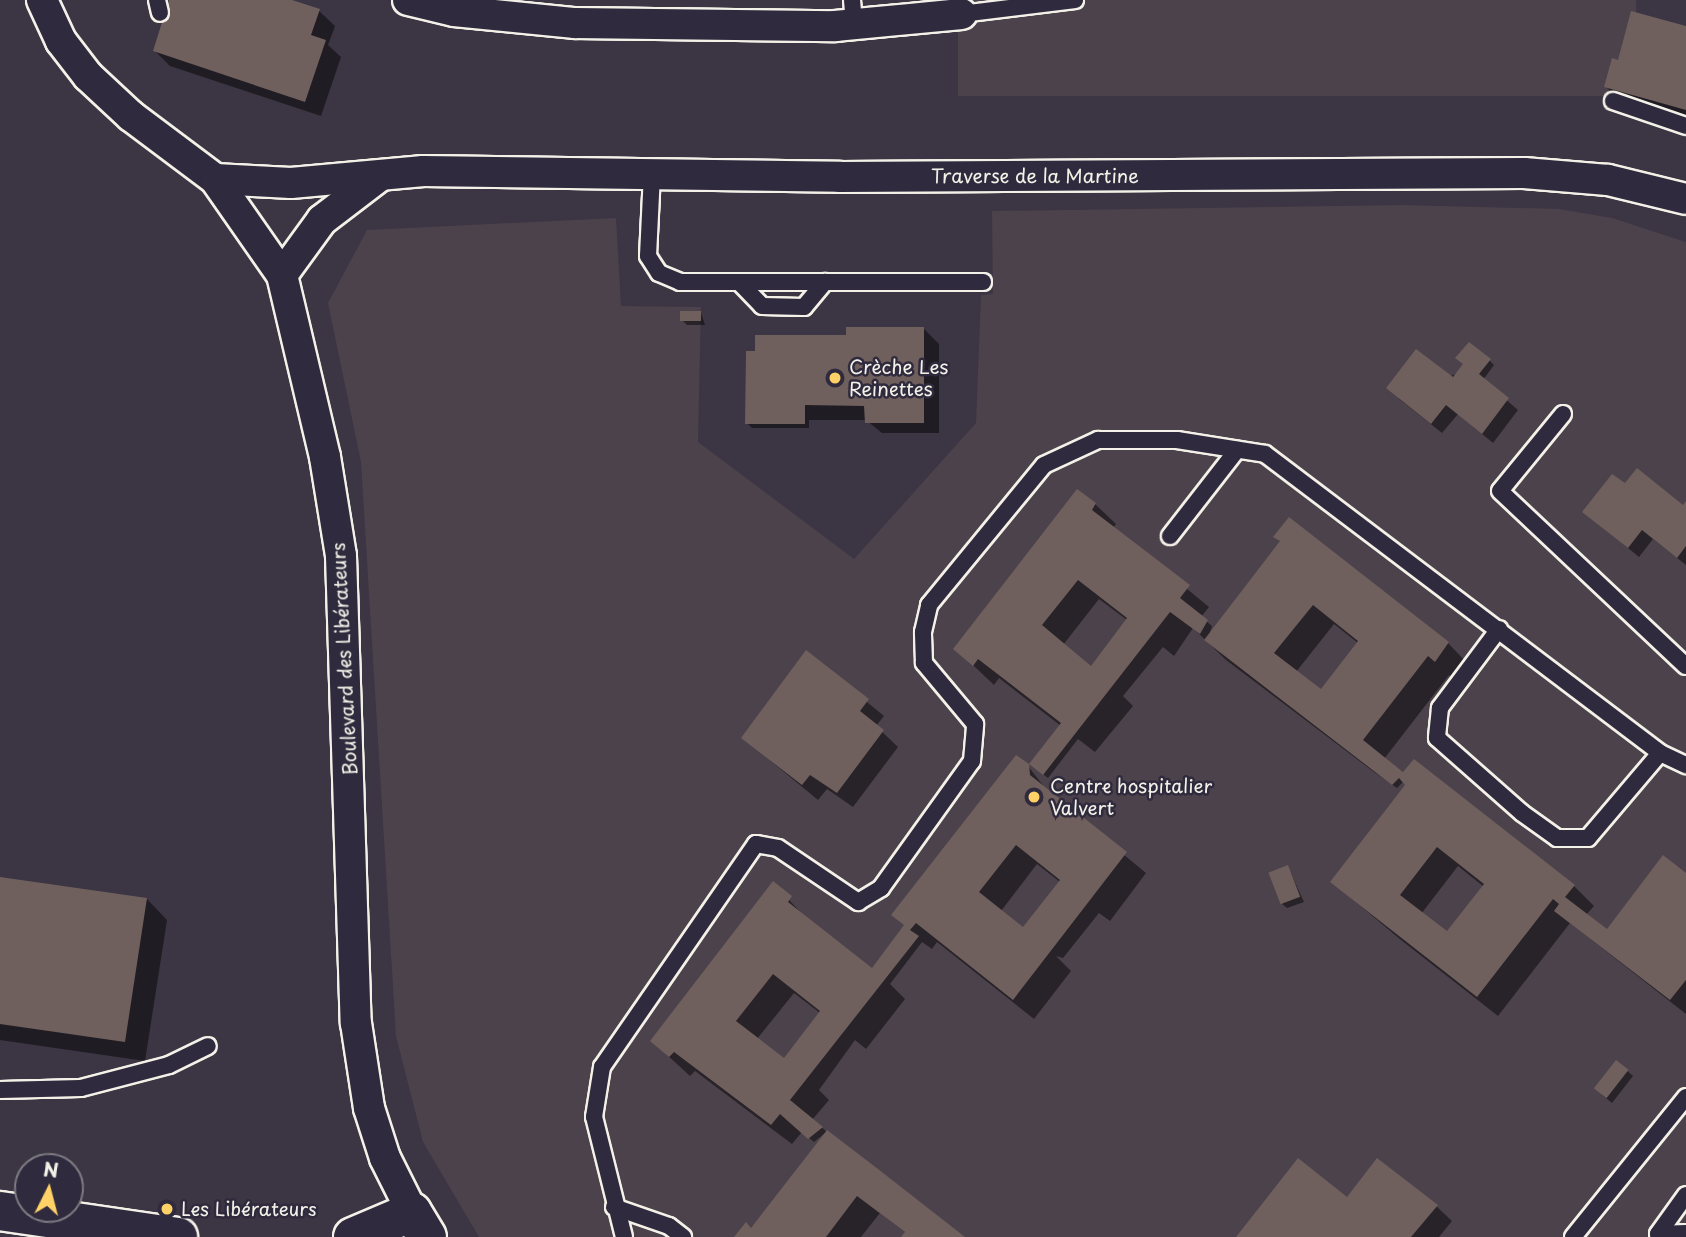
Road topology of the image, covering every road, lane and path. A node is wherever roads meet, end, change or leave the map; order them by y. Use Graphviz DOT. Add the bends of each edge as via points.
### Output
graph roads {
  1 [pos="41,0"];
  2 [pos="408,0"];
  3 [pos="1075,0"];
  4 [pos="853,12"];
  5 [pos="961,14"];
  6 [pos="1613,101"];
  7 [pos="1686,126"];
  8 [pos="652,174"];
  9 [pos="381,175"];
  10 [pos="215,179"];
  11 [pos="1686,199"];
  12 [pos="282,275"];
  13 [pos="739,282"];
  14 [pos="825,282"];
  15 [pos="982,282"];
  16 [pos="1563,414"];
  17 [pos="1237,450"];
  18 [pos="1170,536"];
  19 [pos="1499,629"];
  20 [pos="1686,666"];
  21 [pos="1660,753"];
  22 [pos="1686,765"];
  23 [pos="208,1046"];
  24 [pos="0,1090"];
  25 [pos="1686,1097"];
  26 [pos="1686,1195"];
  27 [pos="614,1207"];
  28 [pos="0,1211"];
  29 [pos="419,1225"];
  30 [pos="1686,1233"];
  31 [pos="178,1237"];
  32 [pos="353,1237"];
  33 [pos="624,1237"];
  34 [pos="683,1237"];
  35 [pos="1573,1237"];
  1 -- 10 [label="street, Boulevard des Libérateurs" via="61,41 88,76 131,116"];
  2 -- 4 [label="street" via="454,10 575,23"];
  3 -- 5 [label="lane"];
  4 -- 5 [label="street"];
  6 -- 7 [label="lane"];
  8 -- 9 [label="street, Traverse de la Martine" via="423,171"];
  8 -- 11 [label="street, Traverse de la Martine" via="1524,173 1608,180"];
  8 -- 13 [label="lane" via="648,256 659,273 680,282"];
  9 -- 10 [label="street, Traverse de la Martine" via="292,183"];
  9 -- 12 [label="street" via="322,220"];
  10 -- 12 [label="street, Boulevard des Libérateurs"];
  12 -- 29 [label="street, Boulevard des Libérateurs" via="325,457 341,556 356,1023 369,1108 384,1158"];
  13 -- 14 [label="lane"];
  13 -- 14 [label="lane" via="762,306 804,307"];
  14 -- 15 [label="lane"];
  16 -- 20 [label="lane" via="1500,491"];
  17 -- 18 [label="lane"];
  17 -- 19 [label="lane" via="1265,454"];
  17 -- 27 [label="lane" via="1177,440 1098,440 1044,465 1008,508 929,605 923,632 924,663 975,724 972,761 881,888 858,902 778,848 756,844 602,1067 594,1117"];
  19 -- 21 [label="lane"];
  19 -- 21 [label="lane" via="1440,708 1437,738 1522,813 1557,838 1588,838"];
  21 -- 22 [label="lane"];
  23 -- 24 [label="lane" via="169,1065 81,1088"];
  25 -- 35 [label="lane"];
  26 -- 30 [label="lane" via="1658,1234"];
  27 -- 33 [label="lane"];
  27 -- 34 [label="lane" via="669,1226"];
  28 -- 31 [label="street"];
  29 -- 32 [label="street"];
}
